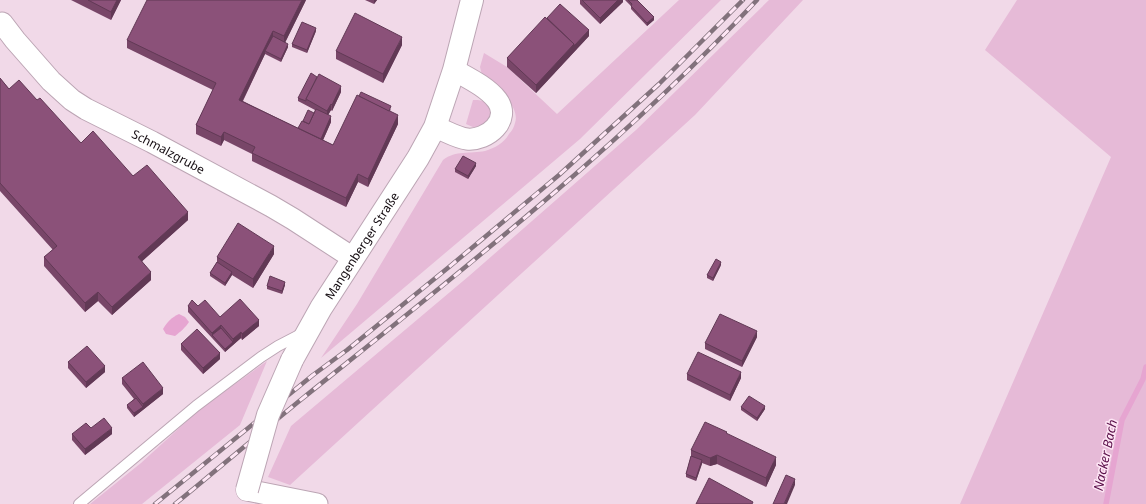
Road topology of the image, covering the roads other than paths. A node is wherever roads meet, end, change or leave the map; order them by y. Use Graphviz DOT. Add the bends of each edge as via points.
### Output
graph roads {
  1 [pos="472,0"];
  2 [pos="1,24"];
  3 [pos="454,70"];
  4 [pos="434,127"];
  5 [pos="353,258"];
  6 [pos="308,330"];
  7 [pos="246,497"];
  8 [pos="289,501"];
  9 [pos="79,504"];
  10 [pos="317,504"];
  1 -- 3 [label="main road, Mangenberger Straße"];
  2 -- 5 [label="street, Schmalzgrube" via="51,81 72,100 271,206"];
  3 -- 4 [label="main road, Mangenberger Straße"];
  3 -- 4 [label="street" via="490,92 500,106 500,120 489,134 479,138 466,139"];
  4 -- 5 [label="main road, Mangenberger Straße" via="418,158"];
  5 -- 6 [label="main road, Mangenberger Straße"];
  6 -- 7 [label="main road, Mangenberger Straße, bridge" via="268,415"];
  6 -- 9 [label="lane" via="278,346 196,406"];
  7 -- 8 [label="street"];
  8 -- 10 [label="street"];
}
